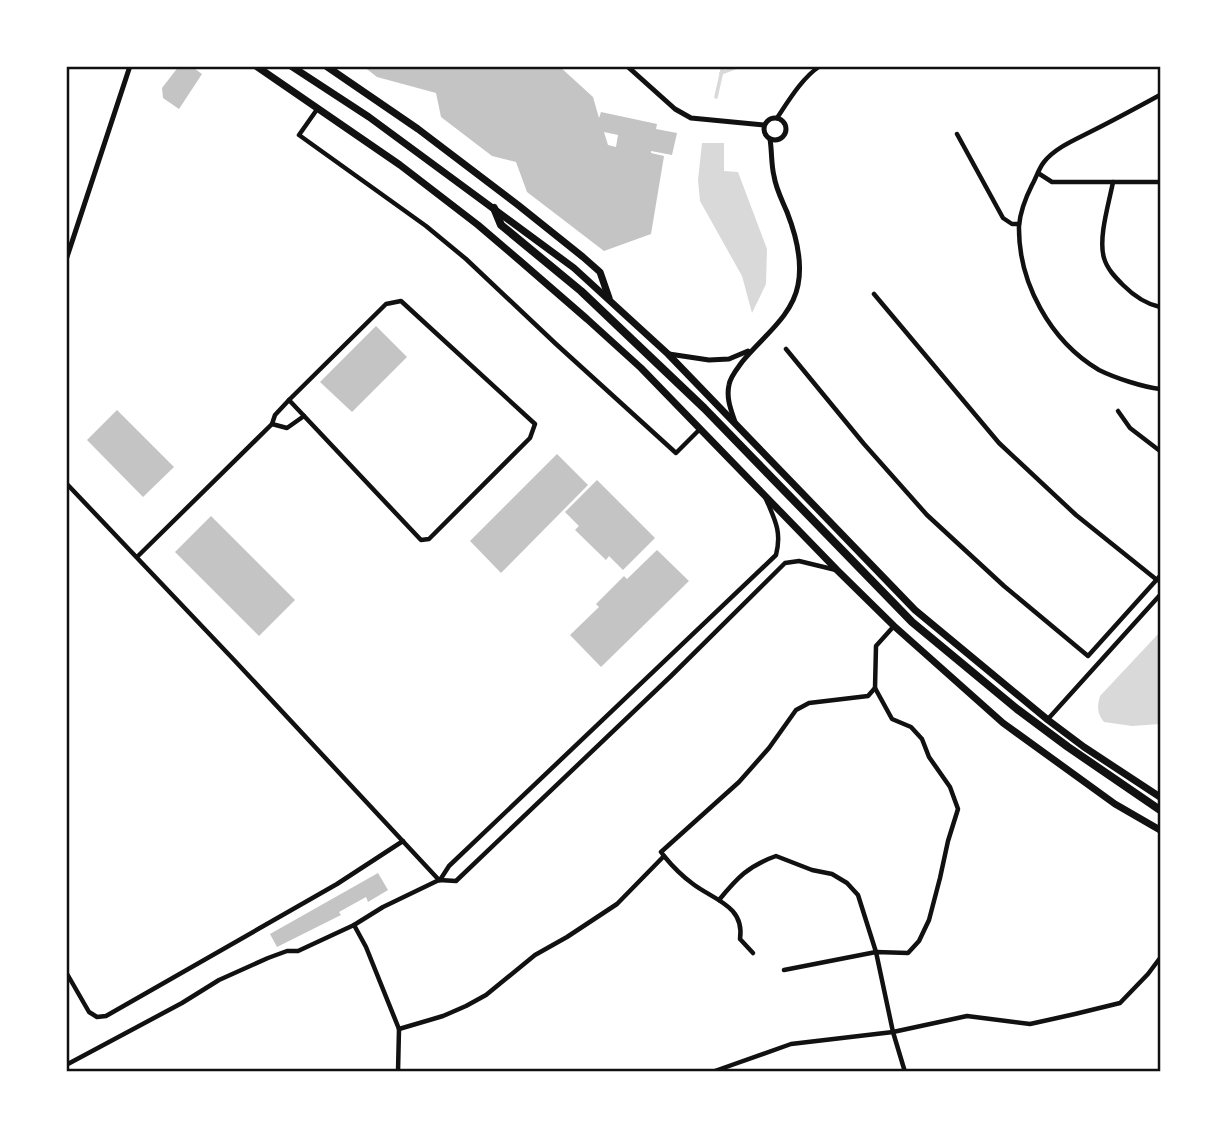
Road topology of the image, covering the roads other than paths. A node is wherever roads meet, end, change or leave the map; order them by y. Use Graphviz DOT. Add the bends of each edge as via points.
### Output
graph roads {
  1 [pos="130,66"];
  2 [pos="256,66"];
  3 [pos="291,66"];
  4 [pos="326,66"];
  5 [pos="627,66"];
  6 [pos="820,66"];
  7 [pos="1160,96"];
  8 [pos="318,108"];
  9 [pos="777,118"];
  10 [pos="764,125"];
  11 [pos="957,134"];
  12 [pos="771,139"];
  13 [pos="1038,173"];
  14 [pos="1113,182"];
  15 [pos="1160,182"];
  16 [pos="494,208"];
  17 [pos="1019,224"];
  18 [pos="66,260"];
  19 [pos="874,294"];
  20 [pos="609,299"];
  21 [pos="1160,307"];
  22 [pos="786,349"];
  23 [pos="751,350"];
  24 [pos="668,354"];
  25 [pos="1160,389"];
  26 [pos="289,400"];
  27 [pos="1118,411"];
  28 [pos="304,416"];
  29 [pos="272,424"];
  30 [pos="736,425"];
  31 [pos="700,428"];
  32 [pos="1160,451"];
  33 [pos="66,483"];
  34 [pos="765,495"];
  35 [pos="136,557"];
  36 [pos="837,570"];
  37 [pos="1159,578"];
  38 [pos="1160,595"];
  39 [pos="894,626"];
  40 [pos="875,688"];
  41 [pos="1048,720"];
  42 [pos="1160,797"];
  43 [pos="1160,810"];
  44 [pos="1160,830"];
  45 [pos="403,841"];
  46 [pos="664,856"];
  47 [pos="439,880"];
  48 [pos="719,900"];
  49 [pos="354,925"];
  50 [pos="876,952"];
  51 [pos="754,953"];
  52 [pos="1160,958"];
  53 [pos="784,970"];
  54 [pos="66,972"];
  55 [pos="399,1029"];
  56 [pos="894,1031"];
  57 [pos="66,1065"];
  58 [pos="398,1072"];
  59 [pos="712,1072"];
  60 [pos="905,1072"];
  1 -- 18 [label="street"];
  2 -- 8 [label="highway"];
  3 -- 16 [label="highway"];
  4 -- 20 [label="highway" via="418,129 583,257 600,272"];
  5 -- 10 [label="street" via="691,118"];
  6 -- 9 [label="street"];
  7 -- 13 [label="street" via="1061,147"];
  8 -- 31 [label="highway" via="478,225 632,360"];
  8 -- 31 [label="street" via="299,135 466,259 676,453"];
  9 -- 10 [label="street"];
  9 -- 12 [label="street" via="786,132"];
  10 -- 12 [label="street" via="765,135"];
  11 -- 17 [label="street" via="1003,218"];
  12 -- 23 [label="street" via="778,193 799,247 798,284 786,313"];
  13 -- 14 [label="street" via="1052,182"];
  13 -- 17 [label="street"];
  14 -- 15 [label="street"];
  14 -- 21 [label="street" via="1104,260 1129,291"];
  16 -- 20 [label="highway"];
  16 -- 43 [label="highway" via="501,225 581,291 704,408 912,622 1017,709"];
  17 -- 25 [label="street" via="1023,267 1057,334 1100,370"];
  19 -- 37 [label="street" via="999,443 1076,515"];
  20 -- 24 [label="highway"];
  22 -- 37 [label="street" via="927,515 1088,656"];
  23 -- 24 [label="street" via="729,359 709,360"];
  23 -- 30 [label="street" via="729,382 729,404"];
  24 -- 30 [label="highway"];
  26 -- 28 [label="street"];
  26 -- 28 [label="street" via="386,304 401,301 535,424 530,438 429,539 421,540"];
  26 -- 29 [label="street"];
  27 -- 32 [label="street" via="1130,428"];
  28 -- 29 [label="street" via="287,428"];
  29 -- 35 [label="street"];
  30 -- 41 [label="highway" via="915,610"];
  31 -- 34 [label="highway"];
  33 -- 35 [label="street"];
  34 -- 36 [label="highway"];
  34 -- 47 [label="street" via="779,529 776,555"];
  35 -- 45 [label="street"];
  36 -- 39 [label="highway"];
  36 -- 47 [label="street" via="799,561 785,563 456,881"];
  38 -- 41 [label="street"];
  39 -- 40 [label="street" via="876,646"];
  39 -- 44 [label="highway" via="1003,723 1115,804"];
  40 -- 46 [label="street" via="868,696 809,703 796,710 739,782 661,852"];
  40 -- 50 [label="street" via="892,719 911,727 922,739 958,809 919,942 908,953"];
  41 -- 42 [label="highway"];
  45 -- 47 [label="street"];
  45 -- 54 [label="street" via="337,884 106,1016 89,1012"];
  46 -- 48 [label="street" via="695,886"];
  46 -- 55 [label="street" via="617,904 535,955 485,995 443,1016"];
  47 -- 49 [label="street"];
  48 -- 50 [label="street" via="739,876 776,856 832,874 858,895"];
  48 -- 51 [label="street" via="739,918 740,939"];
  49 -- 55 [label="street"];
  49 -- 57 [label="street" via="219,980"];
  50 -- 53 [label="street"];
  50 -- 56 [label="street"];
  52 -- 56 [label="street" via="1120,1003 1030,1024 967,1016"];
  55 -- 58 [label="street"];
  56 -- 59 [label="street" via="790,1044"];
  56 -- 60 [label="street"];
}
